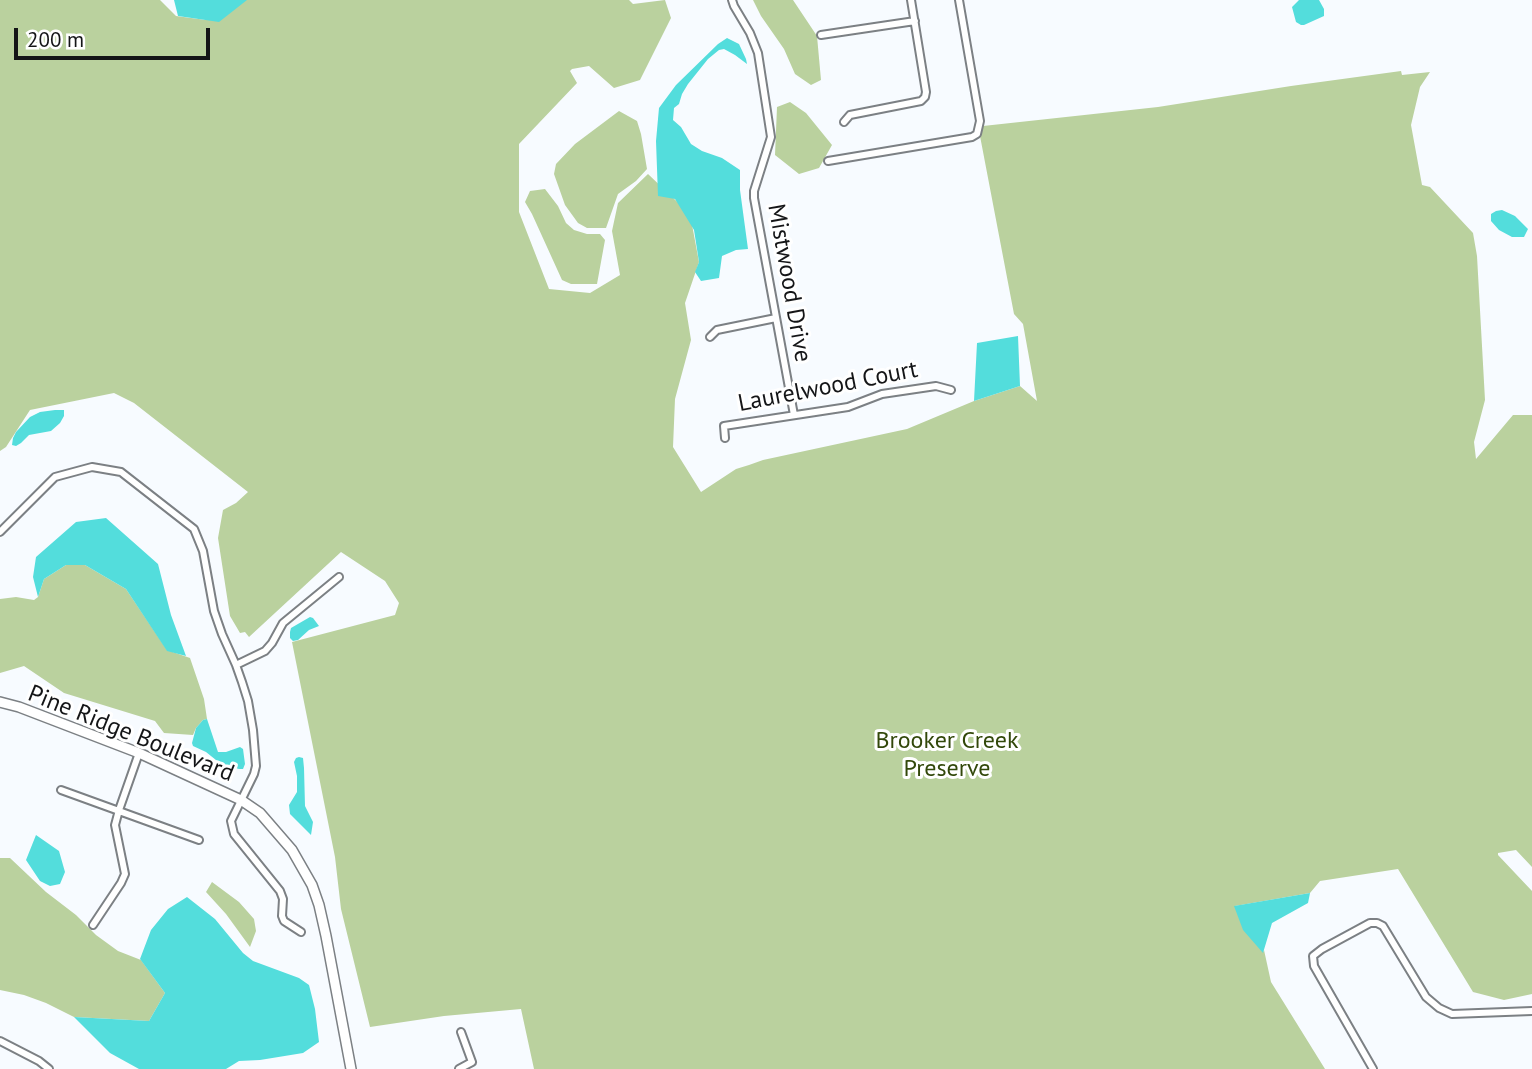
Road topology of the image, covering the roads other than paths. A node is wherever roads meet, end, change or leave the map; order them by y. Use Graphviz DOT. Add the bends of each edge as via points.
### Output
graph roads {
  1 [pos="732,0"];
  2 [pos="911,0"];
  3 [pos="959,0"];
  4 [pos="915,21"];
  5 [pos="821,35"];
  6 [pos="844,122"];
  7 [pos="828,161"];
  8 [pos="776,318"];
  9 [pos="710,338"];
  10 [pos="951,390"];
  11 [pos="794,415"];
  12 [pos="725,438"];
  13 [pos="0,533"];
  14 [pos="339,577"];
  15 [pos="236,665"];
  16 [pos="0,702"];
  17 [pos="139,753"];
  18 [pos="61,790"];
  19 [pos="241,800"];
  20 [pos="119,810"];
  21 [pos="199,840"];
  22 [pos="93,925"];
  23 [pos="301,932"];
  24 [pos="1532,1012"];
  25 [pos="461,1032"];
  26 [pos="0,1041"];
  27 [pos="49,1069"];
  28 [pos="351,1069"];
  29 [pos="459,1069"];
  30 [pos="1373,1069"];
  1 -- 8 [label="street, Mistwood Drive" via="758,53 771,137 754,198"];
  2 -- 4 [label="street"];
  3 -- 7 [label="street" via="980,121 977,134"];
  4 -- 5 [label="street"];
  4 -- 6 [label="street" via="925,97 920,102 850,115"];
  8 -- 9 [label="street" via="718,330"];
  8 -- 11 [label="street, Mistwood Drive"];
  10 -- 11 [label="street, Laurelwood Court" via="936,386 882,394 848,407"];
  11 -- 12 [label="street, Laurelwood Court" via="724,426"];
  13 -- 15 [label="street" via="55,477 92,467 121,472 194,529 203,551 214,611"];
  14 -- 15 [label="street" via="283,623 265,651"];
  15 -- 19 [label="street" via="248,701 256,766"];
  16 -- 17 [label="street, Pine Ridge Boulevard"];
  17 -- 19 [label="street, Pine Ridge Boulevard"];
  17 -- 20 [label="street"];
  18 -- 20 [label="street"];
  19 -- 23 [label="street" via="231,821 234,834 280,891 284,921"];
  19 -- 28 [label="street, Pine Ridge Boulevard" via="281,836 312,884"];
  20 -- 21 [label="street"];
  20 -- 22 [label="street" via="115,825 125,874"];
  24 -- 30 [label="street" via="1452,1014 1439,1008 1426,997 1383,926 1370,923 1313,956"];
  25 -- 29 [label="street" via="472,1062"];
  26 -- 27 [label="street"];
}
